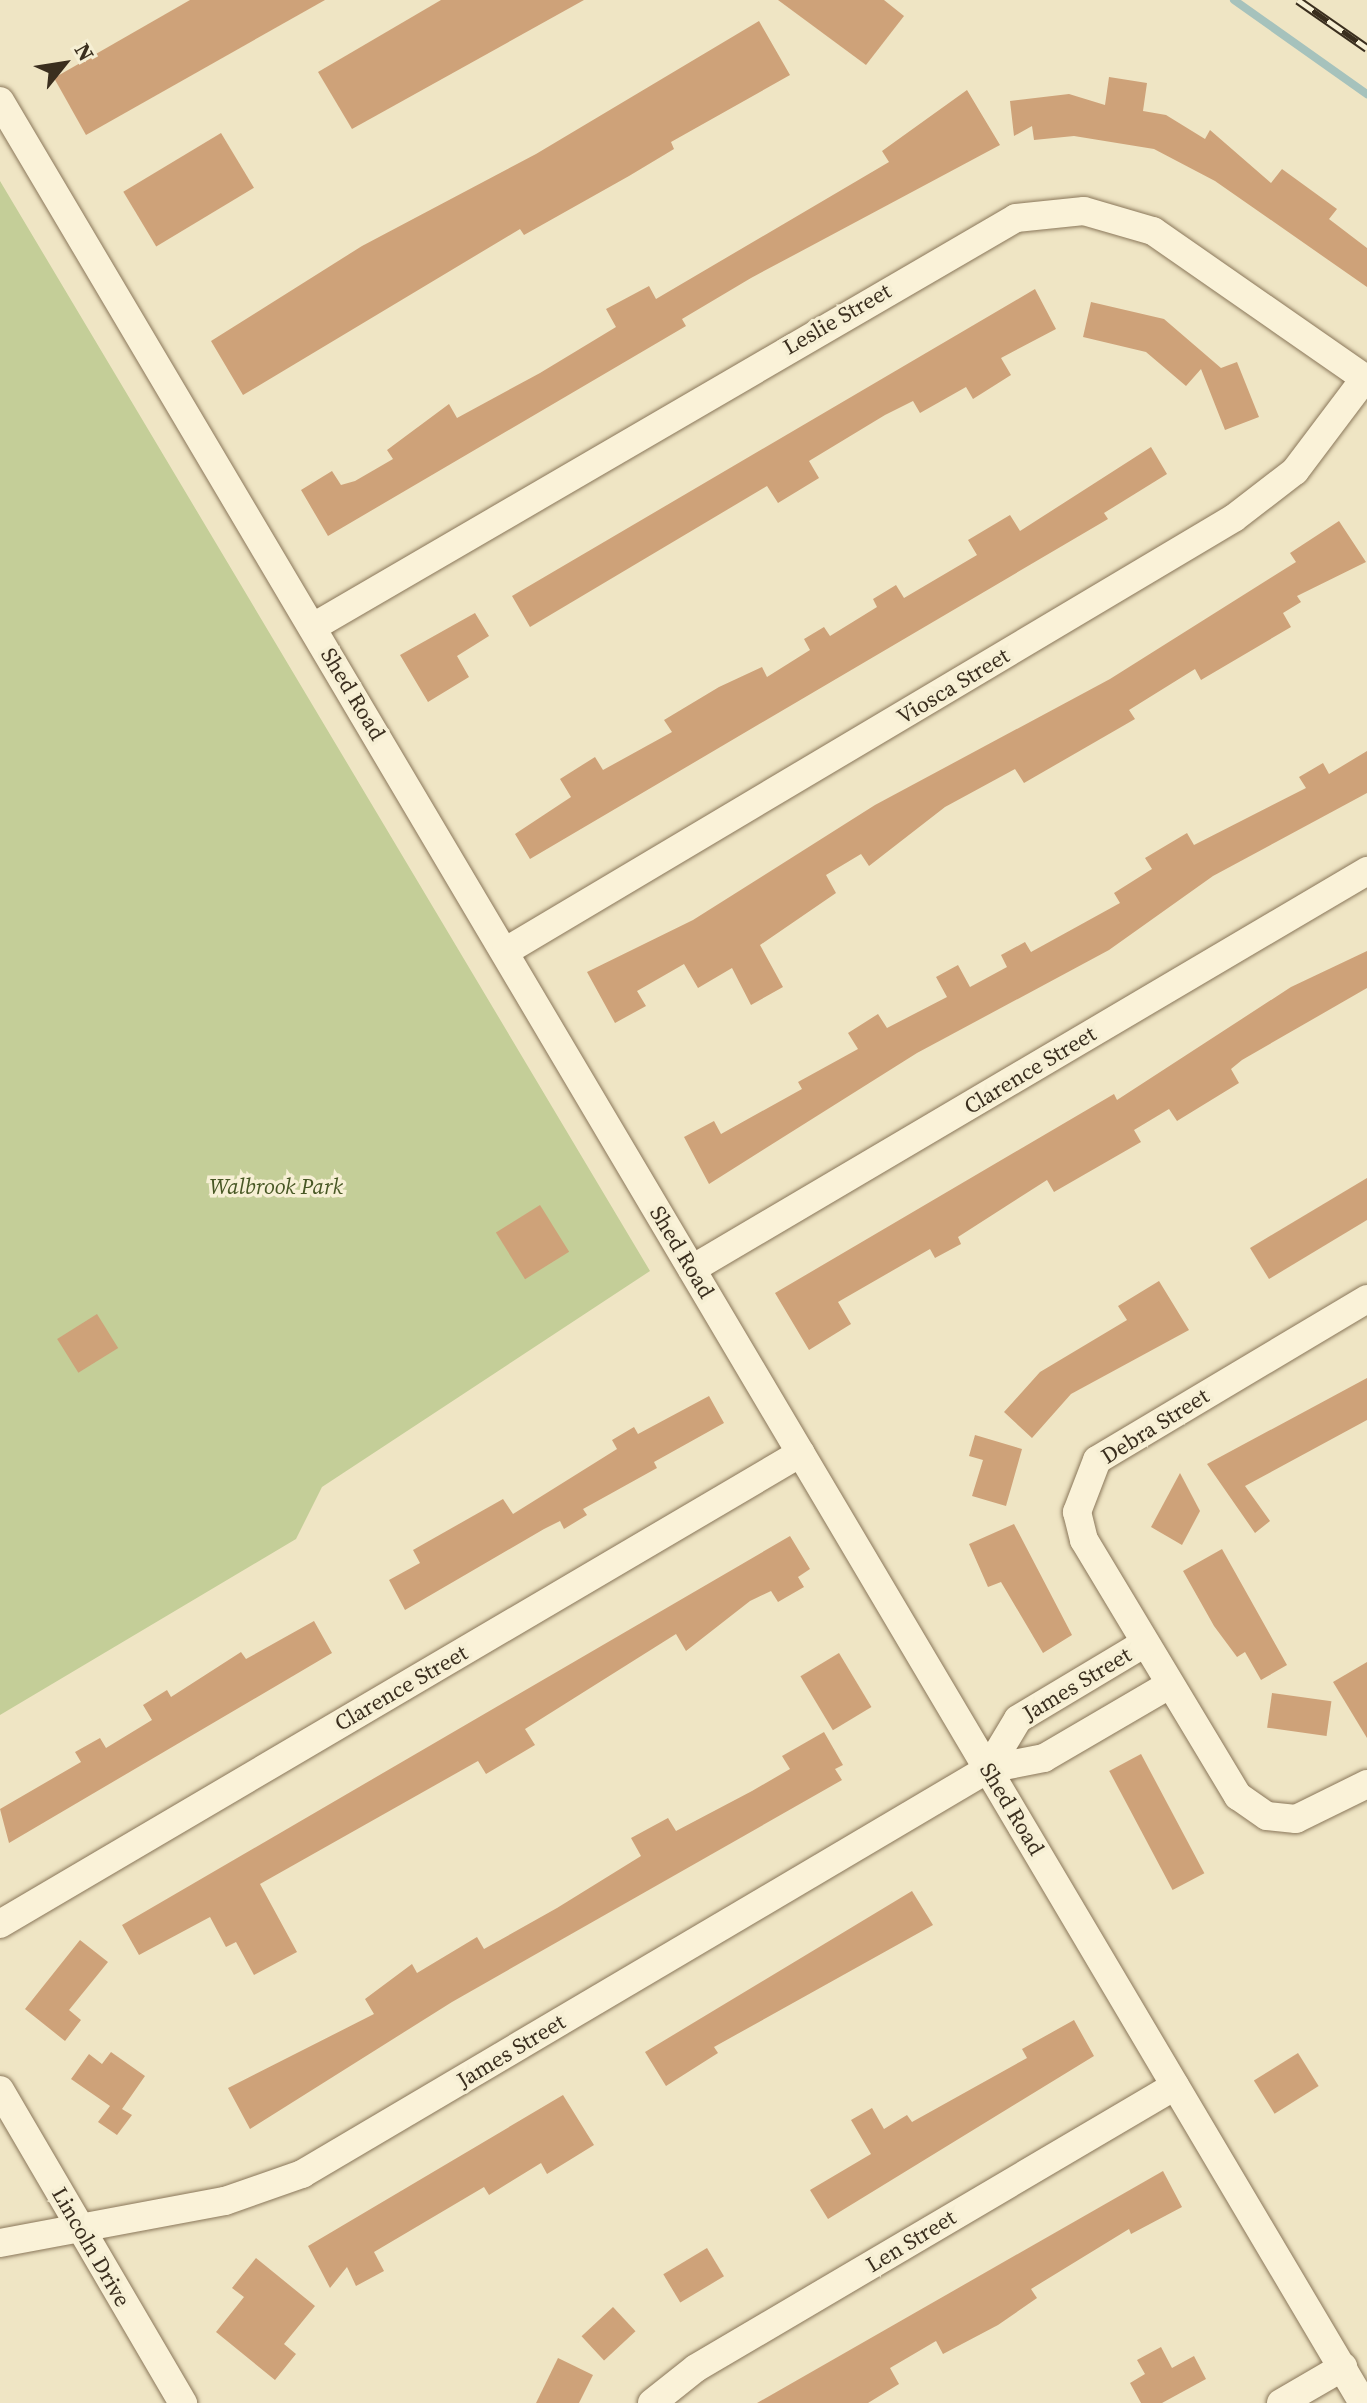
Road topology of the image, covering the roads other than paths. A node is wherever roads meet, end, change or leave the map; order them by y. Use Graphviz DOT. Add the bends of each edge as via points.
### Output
graph roads {
  1 [pos="0,101"];
  2 [pos="1366,379"];
  3 [pos="313,627"];
  4 [pos="1367,871"];
  5 [pos="506,951"];
  6 [pos="692,1269"];
  7 [pos="1367,1299"];
  8 [pos="801,1453"];
  9 [pos="1157,1664"];
  10 [pos="988,1769"];
  11 [pos="1367,1784"];
  12 [pos="0,1924"];
  13 [pos="1175,2086"];
  14 [pos="0,2090"];
  15 [pos="79,2226"];
  16 [pos="0,2243"];
  17 [pos="1343,2367"];
  18 [pos="183,2403"];
  19 [pos="652,2403"];
  20 [pos="1281,2403"];
  21 [pos="1363,2403"];
  1 -- 3 [label="street, Shed Road"];
  2 -- 3 [label="street, Leslie Street" via="1153,231 1084,211 1016,218"];
  2 -- 5 [label="street, Viosca Street" via="1295,471 1234,518"];
  3 -- 5 [label="street, Shed Road"];
  4 -- 6 [label="street, Clarence Street"];
  5 -- 6 [label="street, Shed Road"];
  6 -- 8 [label="street, Shed Road"];
  7 -- 9 [label="street, Debra Street" via="1111,1450 1088,1471 1079,1525"];
  8 -- 10 [label="street, Shed Road"];
  8 -- 12 [label="street, Clarence Street"];
  9 -- 10 [label="street, James Street" via="1044,1758"];
  9 -- 10 [label="street, James Street" via="1018,1719"];
  9 -- 11 [label="street" via="1231,1787 1267,1816 1309,1816"];
  10 -- 13 [label="street, Shed Road"];
  10 -- 15 [label="street, James Street" via="302,2174 225,2201"];
  13 -- 17 [label="street, Shed Road"];
  13 -- 19 [label="street, Len Street" via="696,2368"];
  14 -- 15 [label="street, Lincoln Drive"];
  15 -- 16 [label="street, James Street"];
  15 -- 18 [label="street, Lincoln Drive"];
  17 -- 20 [label="street"];
  17 -- 21 [label="street, Shed Road"];
}
